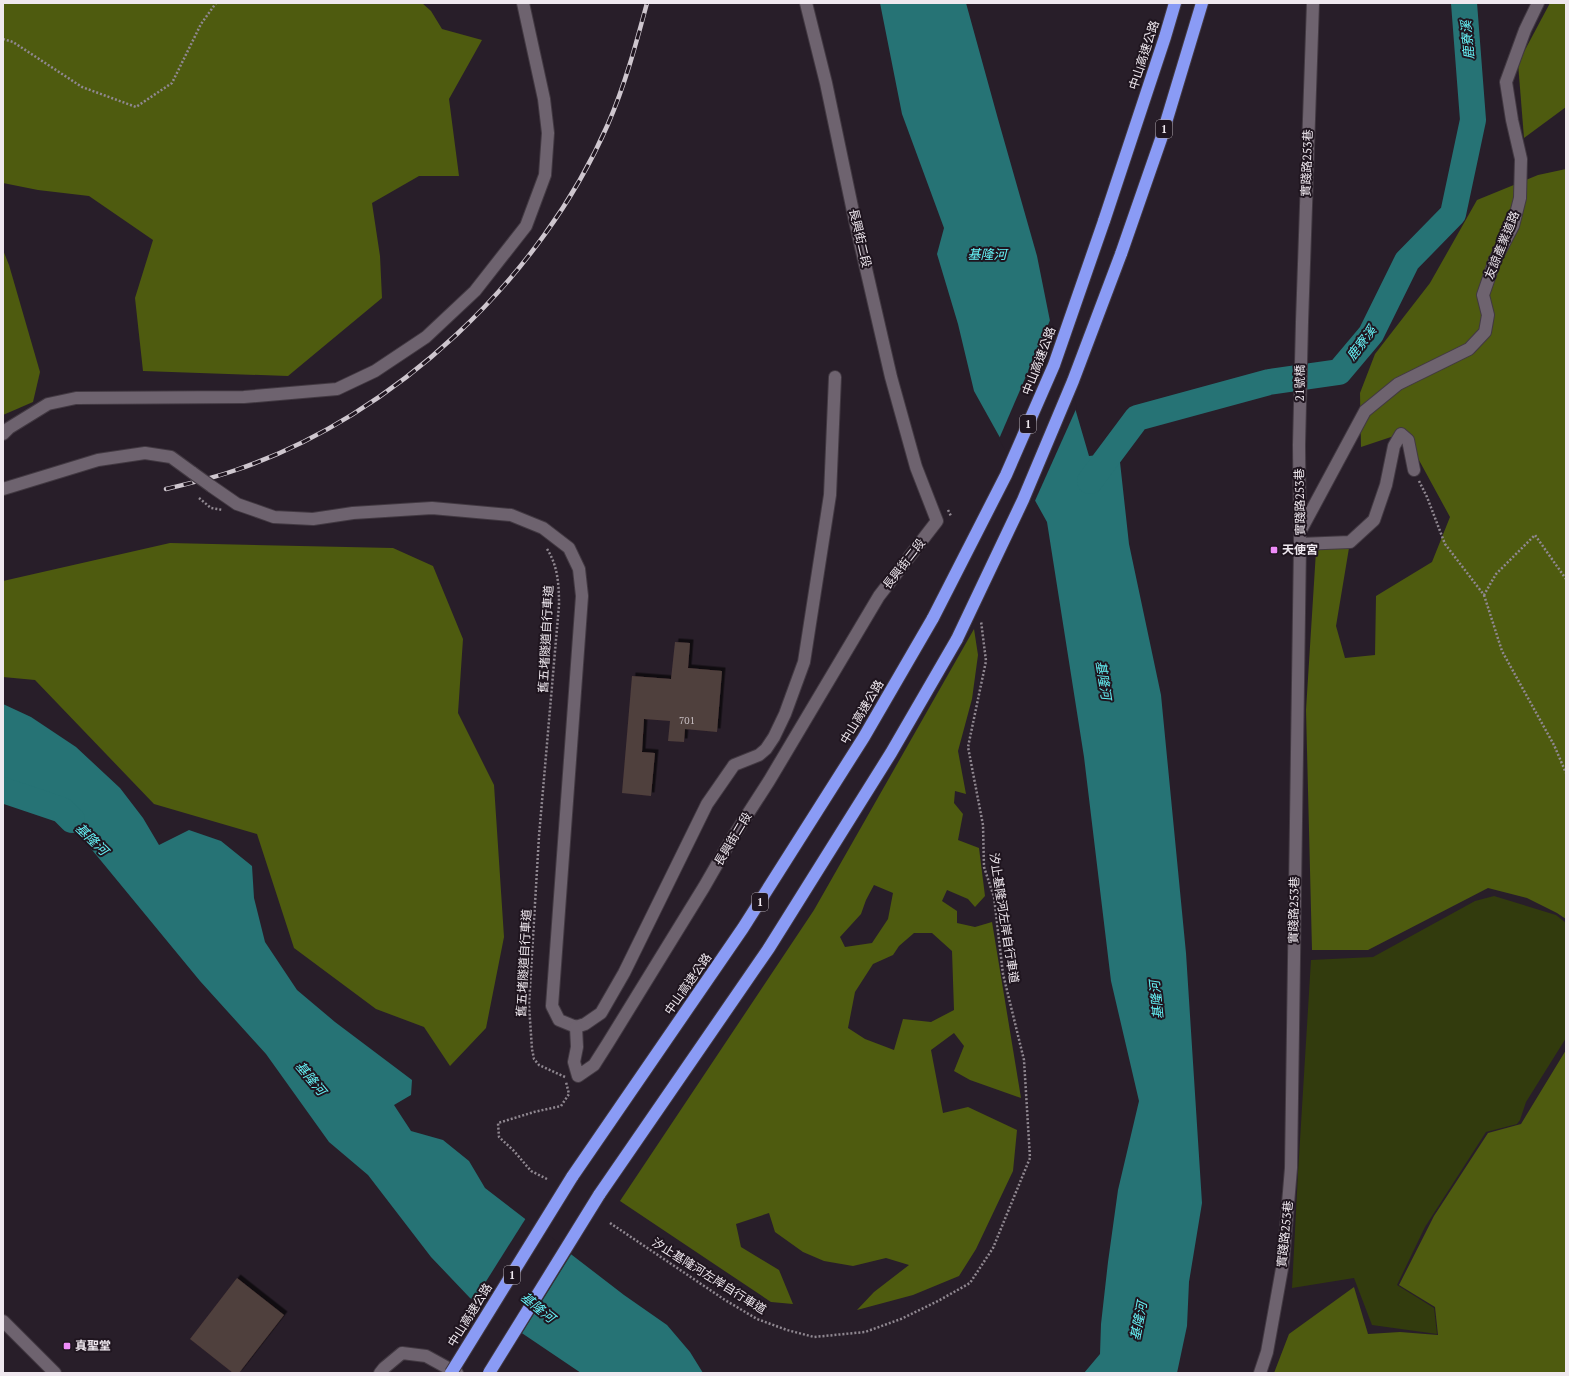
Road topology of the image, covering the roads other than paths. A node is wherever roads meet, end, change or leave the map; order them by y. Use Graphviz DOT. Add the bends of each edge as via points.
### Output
graph roads {
  1 [pos="523,3"];
  2 [pos="806,3"];
  3 [pos="1175,3"];
  4 [pos="1202,3"];
  5 [pos="1313,3"];
  6 [pos="1538,3"];
  7 [pos="1302,322"];
  8 [pos="836,377"];
  9 [pos="3,434"];
  10 [pos="1299,445"];
  11 [pos="1414,470"];
  12 [pos="1299,480"];
  13 [pos="3,488"];
  14 [pos="1322,491"];
  15 [pos="1300,532"];
  16 [pos="1300,544"];
  17 [pos="576,1027"];
  18 [pos="3,1321"];
  19 [pos="55,1373"];
  20 [pos="380,1373"];
  21 [pos="451,1373"];
  22 [pos="457,1373"];
  23 [pos="489,1373"];
  24 [pos="1260,1373"];
  1 -- 9 [label="street" via="548,127 545,174 526,226 475,291 426,337 375,371 337,389 244,397 76,398 48,404"];
  2 -- 17 [label="street, 長興街二段" via="891,377 916,467 937,521 878,596 769,781 594,1065 578,1076 574,1062 577,1047"];
  3 -- 21 [label="highway, 中山高速公路 / 1, bridge" via="1054,365 1006,475 933,618 864,737 743,928 572,1177"];
  4 -- 23 [label="highway, 1, bridge" via="1161,139 1073,381 1026,493 957,639 891,753 769,948 599,1195"];
  5 -- 7 [label="street, 實踐路253巷"];
  6 -- 14 [label="street, 友諒產業道路" via="1506,82 1521,159 1520,198 1513,226 1495,260 1483,295 1488,315 1485,332 1469,349 1398,384 1365,411"];
  7 -- 10 [label="street, 21號橋"];
  8 -- 17 [label="street" via="829,502 804,662 785,714 766,749 759,756 734,765 725,776 707,804 624,973 601,1013"];
  10 -- 12 [label="street, 實踐路253巷"];
  11 -- 16 [label="street" via="1408,440 1401,434 1394,446 1386,485 1374,520 1350,542"];
  12 -- 14 [label="street" via="1306,495 1314,496"];
  12 -- 15 [label="street, 實踐路253巷"];
  13 -- 17 [label="street, bridge" via="98,460 145,453 172,457 237,504 274,517 313,519 353,513 432,508 511,515 543,528 569,548 579,569 582,596 552,1006 559,1020"];
  14 -- 15 [label="street, 友諒產業道路"];
  15 -- 16 [label="street, 實踐路253巷"];
  16 -- 24 [label="street, 實踐路253巷" via="1292,1168 1283,1263 1268,1352"];
  18 -- 19 [label="street"];
  20 -- 22 [label="street" via="402,1353 426,1356"];
}
